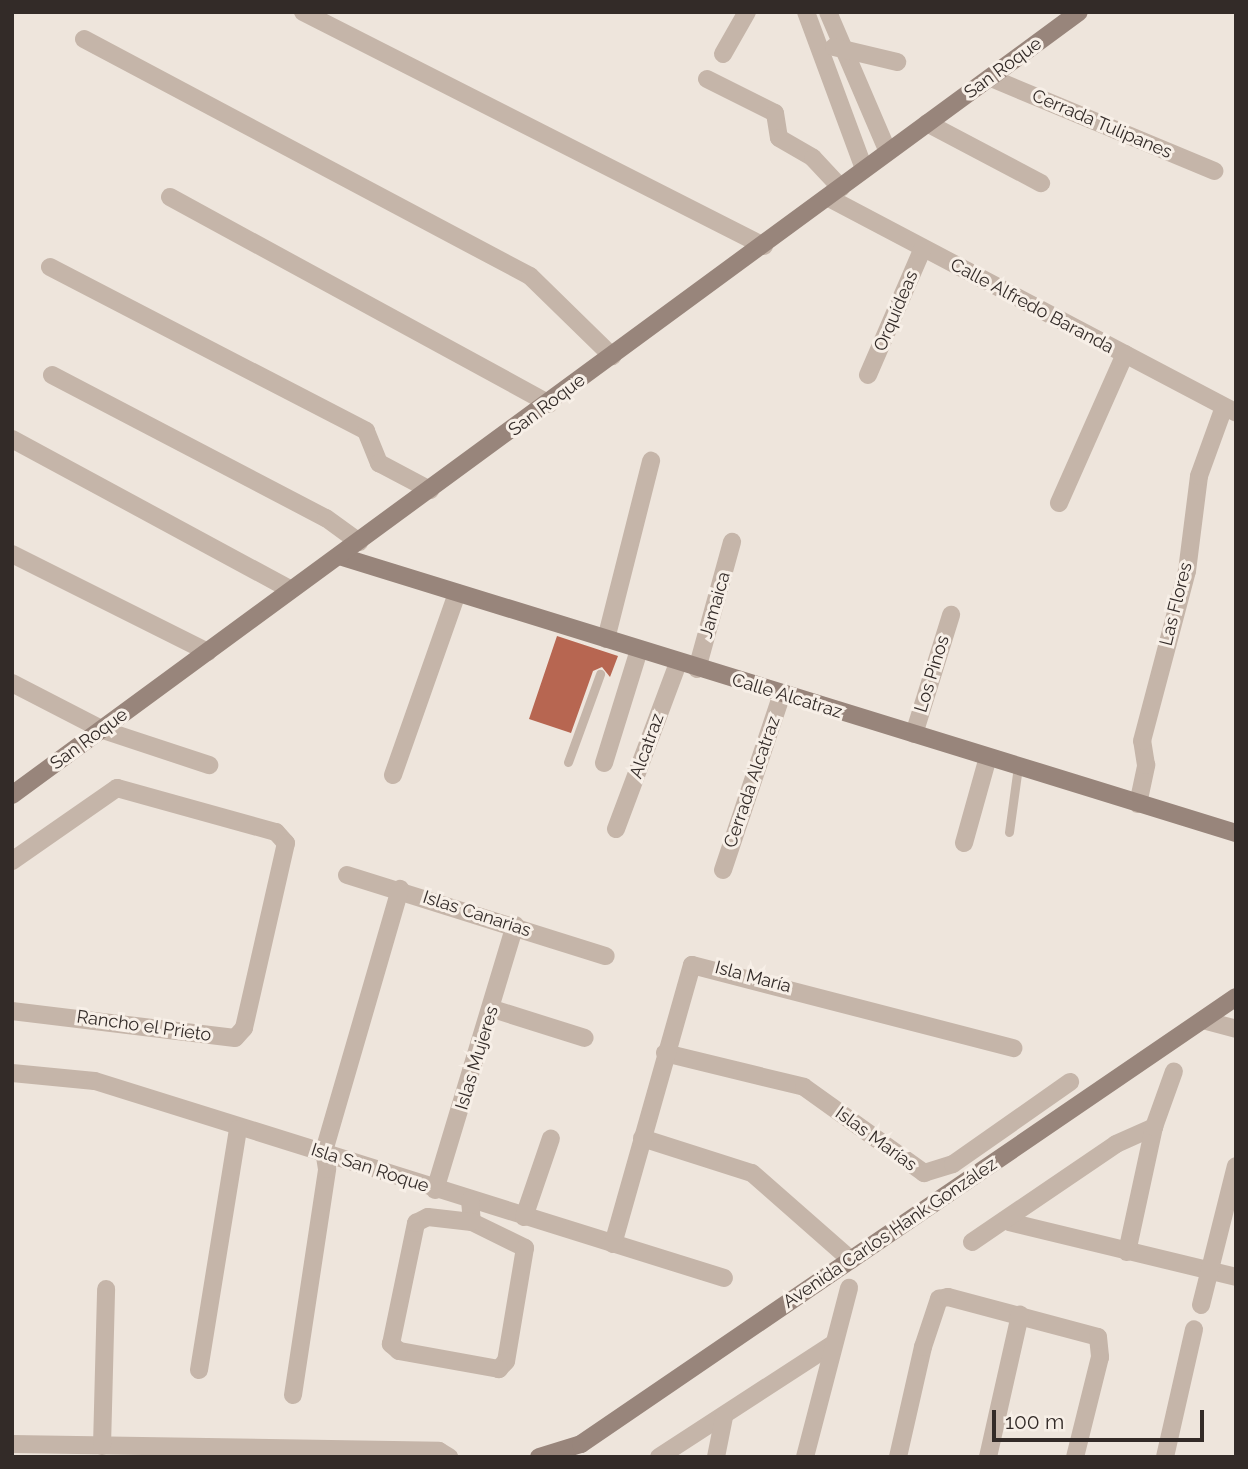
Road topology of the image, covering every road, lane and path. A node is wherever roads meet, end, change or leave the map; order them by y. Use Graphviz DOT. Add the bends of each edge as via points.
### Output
graph roads {
  1 [pos="303,12"];
  2 [pos="747,12"];
  3 [pos="806,12"];
  4 [pos="828,12"];
  5 [pos="1079,12"];
  6 [pos="84,39"];
  7 [pos="820,47"];
  8 [pos="840,48"];
  9 [pos="723,54"];
  10 [pos="897,62"];
  11 [pos="991,78"];
  12 [pos="707,79"];
  13 [pos="928,123"];
  14 [pos="888,152"];
  15 [pos="864,169"];
  16 [pos="1214,171"];
  17 [pos="1041,183"];
  18 [pos="835,193"];
  19 [pos="170,197"];
  20 [pos="764,246"];
  21 [pos="923,248"];
  22 [pos="50,267"];
  23 [pos="1125,355"];
  24 [pos="612,356"];
  25 [pos="52,375"];
  26 [pos="868,375"];
  27 [pos="549,404"];
  28 [pos="1230,410"];
  29 [pos="12,439"];
  30 [pos="651,461"];
  31 [pos="430,490"];
  32 [pos="1059,503"];
  33 [pos="359,542"];
  34 [pos="732,542"];
  35 [pos="12,554"];
  36 [pos="339,556"];
  37 [pos="291,590"];
  38 [pos="457,593"];
  39 [pos="951,615"];
  40 [pos="608,646"];
  41 [pos="639,650"];
  42 [pos="208,652"];
  43 [pos="678,663"];
  44 [pos="697,669"];
  45 [pos="600,674"];
  46 [pos="12,683"];
  47 [pos="782,694"];
  48 [pos="103,730"];
  49 [pos="914,734"];
  50 [pos="988,757"];
  51 [pos="568,762"];
  52 [pos="604,763"];
  53 [pos="209,765"];
  54 [pos="1018,766"];
  55 [pos="393,775"];
  56 [pos="12,795"];
  57 [pos="1139,803"];
  58 [pos="617,829"];
  59 [pos="1009,832"];
  60 [pos="1236,833"];
  61 [pos="964,843"];
  62 [pos="12,862"];
  63 [pos="723,870"];
  64 [pos="347,875"];
  65 [pos="400,889"];
  66 [pos="515,925"];
  67 [pos="606,956"];
  68 [pos="1236,997"];
  69 [pos="493,1009"];
  70 [pos="12,1011"];
  71 [pos="1203,1020"];
  72 [pos="1236,1029"];
  73 [pos="585,1038"];
  74 [pos="1013,1048"];
  75 [pos="665,1054"];
  76 [pos="1174,1071"];
  77 [pos="12,1073"];
  78 [pos="1070,1082"];
  79 [pos="1154,1127"];
  80 [pos="237,1129"];
  81 [pos="551,1138"];
  82 [pos="642,1138"];
  83 [pos="324,1151"];
  84 [pos="1236,1166"];
  85 [pos="435,1190"];
  86 [pos="470,1200"];
  87 [pos="524,1216"];
  88 [pos="472,1222"];
  89 [pos="1009,1222"];
  90 [pos="972,1242"];
  91 [pos="613,1244"];
  92 [pos="1127,1252"];
  93 [pos="851,1260"];
  94 [pos="1211,1272"];
  95 [pos="1236,1277"];
  96 [pos="724,1278"];
  97 [pos="849,1288"];
  98 [pos="106,1289"];
  99 [pos="1201,1305"];
  100 [pos="1020,1315"];
  101 [pos="1194,1329"];
  102 [pos="833,1344"];
  103 [pos="199,1370"];
  104 [pos="293,1395"];
  105 [pos="724,1417"];
  106 [pos="12,1444"];
  107 [pos="102,1446"];
  108 [pos="449,1457"];
  109 [pos="538,1457"];
  110 [pos="659,1457"];
  111 [pos="716,1457"];
  112 [pos="805,1457"];
  113 [pos="898,1457"];
  114 [pos="988,1457"];
  115 [pos="1075,1457"];
  116 [pos="1165,1457"];
  1 -- 20 [label="street"];
  2 -- 9 [label="street"];
  3 -- 7 [label="street"];
  4 -- 8 [label="street"];
  5 -- 11 [label="main road, San Roque"];
  6 -- 24 [label="street" via="530,276"];
  7 -- 8 [label="street"];
  7 -- 15 [label="street"];
  8 -- 10 [label="street"];
  8 -- 14 [label="street"];
  11 -- 13 [label="main road, San Roque"];
  11 -- 16 [label="street, Cerrada Tulipanes"];
  12 -- 18 [label="street, Calle Alfredo Baranda" via="775,113 779,138 813,158"];
  13 -- 14 [label="main road, San Roque"];
  13 -- 17 [label="street"];
  14 -- 15 [label="main road, San Roque"];
  15 -- 18 [label="main road, San Roque"];
  18 -- 20 [label="main road, San Roque"];
  18 -- 21 [label="street, Calle Alfredo Baranda"];
  19 -- 27 [label="street"];
  20 -- 24 [label="main road, San Roque"];
  21 -- 23 [label="street, Calle Alfredo Baranda"];
  21 -- 26 [label="street, Orquídeas"];
  22 -- 31 [label="street" via="366,430 379,463"];
  23 -- 28 [label="street, Calle Alfredo Baranda"];
  23 -- 32 [label="street"];
  24 -- 27 [label="main road, San Roque"];
  25 -- 33 [label="street"];
  27 -- 31 [label="main road, San Roque"];
  28 -- 57 [label="street, Las Flores" via="1199,476 1187,570 1142,741 1146,765"];
  29 -- 37 [label="street"];
  30 -- 40 [label="street"];
  31 -- 33 [label="main road, San Roque"];
  33 -- 36 [label="main road, San Roque"];
  34 -- 44 [label="street, Jamaica"];
  35 -- 42 [label="street"];
  36 -- 37 [label="main road, San Roque"];
  36 -- 38 [label="main road, Calle Alcatraz"];
  37 -- 42 [label="main road, San Roque"];
  38 -- 40 [label="main road, Calle Alcatraz"];
  38 -- 55 [label="street"];
  39 -- 49 [label="street, Los Pinos"];
  40 -- 41 [label="main road, Calle Alcatraz"];
  41 -- 43 [label="main road, Calle Alcatraz"];
  41 -- 52 [label="street"];
  42 -- 48 [label="main road, San Roque"];
  43 -- 44 [label="main road, Calle Alcatraz"];
  43 -- 58 [label="street, Alcatraz"];
  44 -- 47 [label="main road, Calle Alcatraz"];
  45 -- 51 [label="lane"];
  46 -- 48 [label="street"];
  47 -- 49 [label="main road, Calle Alcatraz"];
  47 -- 63 [label="street, Cerrada Alcatraz"];
  48 -- 53 [label="street"];
  48 -- 56 [label="main road, San Roque"];
  49 -- 50 [label="main road, Calle Alcatraz"];
  50 -- 54 [label="main road, Calle Alcatraz"];
  50 -- 61 [label="street"];
  54 -- 57 [label="main road, Calle Alcatraz"];
  54 -- 59 [label="lane"];
  57 -- 60 [label="main road, Calle Alcatraz"];
  62 -- 70 [label="street, Rancho el Prieto" via="117,788 285,838 244,1028 235,1038"];
  64 -- 65 [label="street, Islas Canarias"];
  65 -- 66 [label="street, Islas Canarias"];
  65 -- 83 [label="street"];
  66 -- 67 [label="street, Islas Canarias"];
  66 -- 69 [label="street, Islas Mujeres"];
  68 -- 71 [label="main road, Avenida Carlos Hank González"];
  69 -- 73 [label="street"];
  69 -- 85 [label="street, Islas Mujeres"];
  71 -- 72 [label="street"];
  71 -- 93 [label="main road, Avenida Carlos Hank González"];
  74 -- 75 [label="street, Isla María" via="705,964 686,972"];
  75 -- 78 [label="street, Islas Marías" via="804,1087 924,1173 953,1164"];
  75 -- 82 [label="street, Isla María"];
  76 -- 79 [label="street"];
  77 -- 80 [label="street, Isla San Roque" via="95,1082"];
  79 -- 89 [label="street" via="1116,1144"];
  79 -- 92 [label="street"];
  80 -- 83 [label="street, Isla San Roque"];
  80 -- 103 [label="street"];
  81 -- 87 [label="street"];
  82 -- 91 [label="street, Isla María"];
  82 -- 93 [label="street" via="752,1173"];
  83 -- 85 [label="street, Isla San Roque"];
  83 -- 104 [label="street"];
  84 -- 94 [label="street"];
  85 -- 86 [label="street, Isla San Roque"];
  86 -- 87 [label="street, Isla San Roque"];
  86 -- 88 [label="street"];
  87 -- 91 [label="street, Isla San Roque"];
  88 -- 88 [label="street" via="525,1248 506,1361 499,1369 399,1351 391,1344 416,1223 428,1217"];
  89 -- 90 [label="street"];
  89 -- 92 [label="street"];
  91 -- 96 [label="street, Isla San Roque"];
  92 -- 94 [label="street"];
  93 -- 109 [label="main road, Avenida Carlos Hank González" via="581,1444"];
  94 -- 95 [label="street"];
  94 -- 99 [label="street"];
  97 -- 102 [label="street"];
  98 -- 107 [label="street"];
  100 -- 113 [label="street" via="939,1299"];
  100 -- 114 [label="street"];
  100 -- 115 [label="street" via="1098,1336 1102,1344"];
  101 -- 116 [label="street"];
  102 -- 105 [label="street"];
  102 -- 112 [label="street"];
  105 -- 110 [label="street"];
  105 -- 111 [label="street"];
  106 -- 107 [label="street"];
  107 -- 108 [label="street" via="439,1451"];
}
